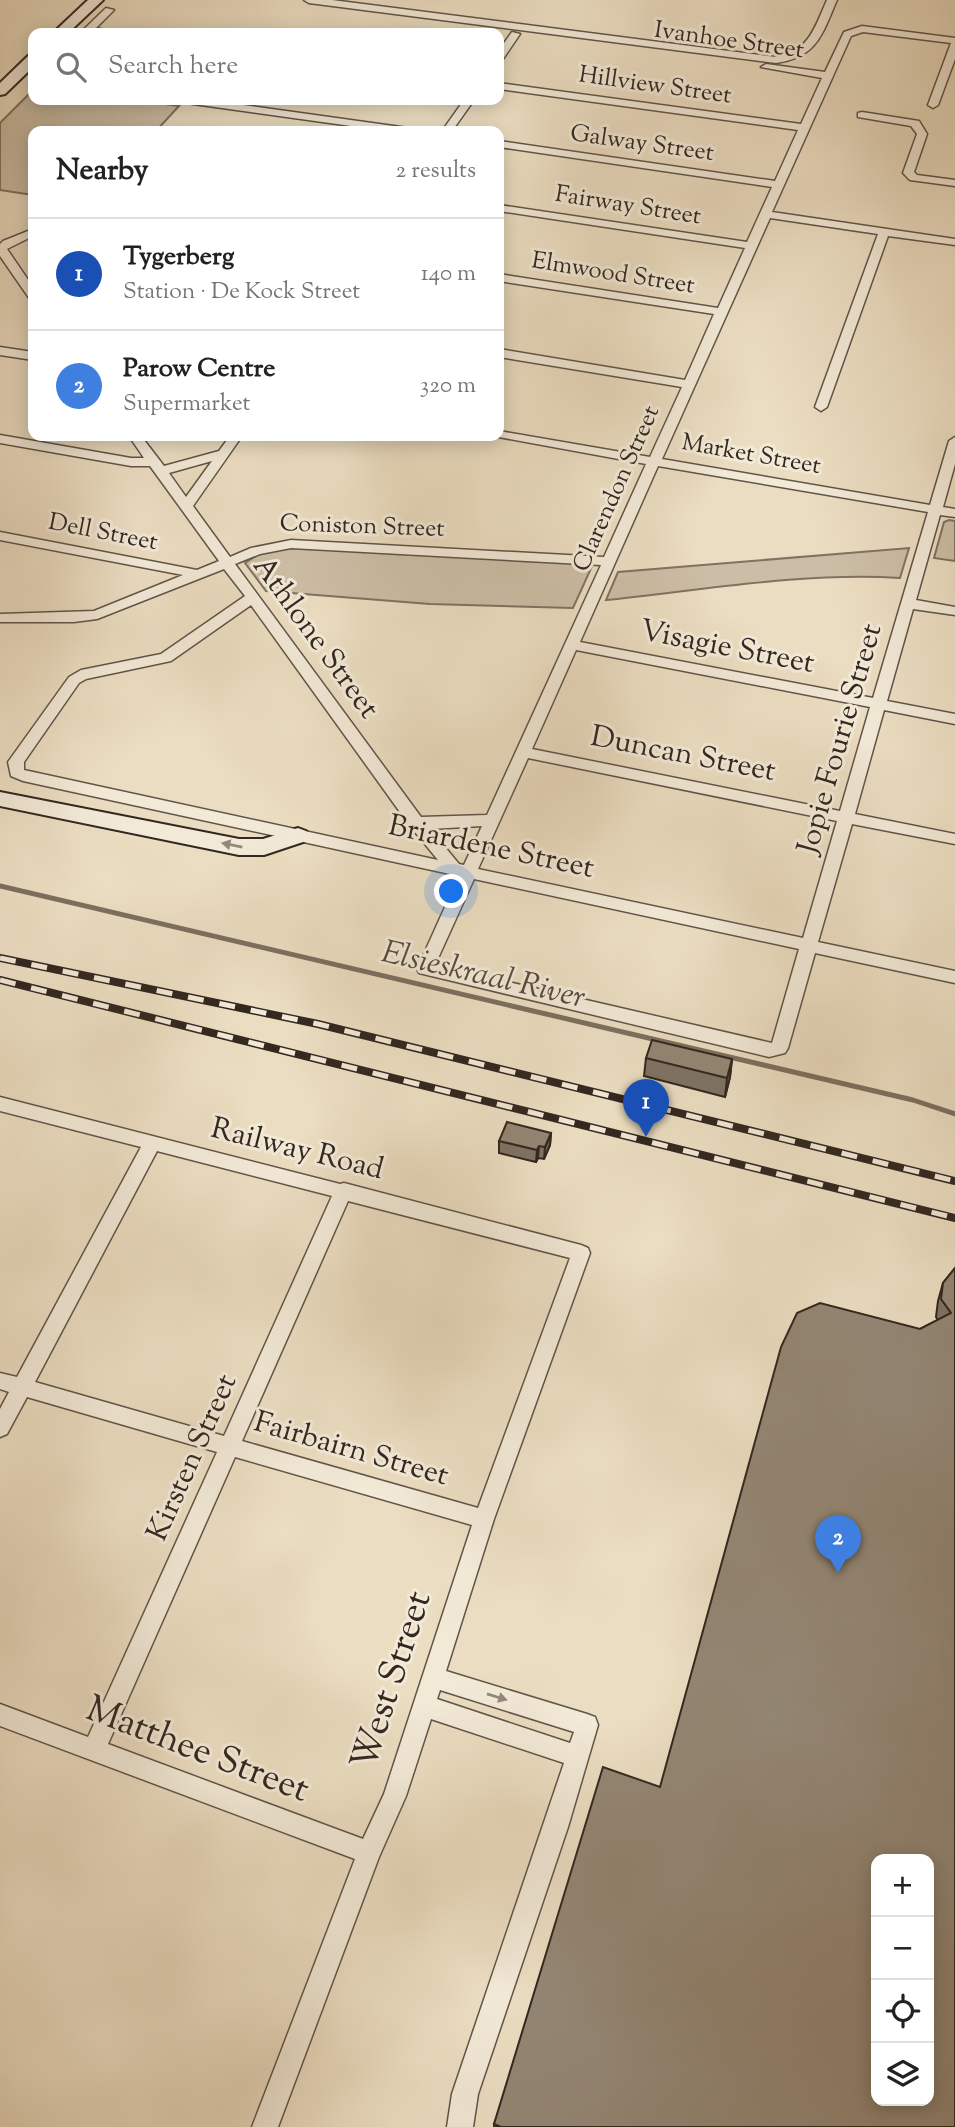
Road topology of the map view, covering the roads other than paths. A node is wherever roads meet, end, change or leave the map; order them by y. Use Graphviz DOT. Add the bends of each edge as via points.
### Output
graph roads {
  1 [pos="74,0"];
  2 [pos="96,0"];
  3 [pos="309,0"];
  4 [pos="832,0"];
  5 [pos="108,10"];
  6 [pos="416,21"];
  7 [pos="56,28"];
  8 [pos="56,28"];
  9 [pos="91,28"];
  10 [pos="469,28"];
  11 [pos="504,33"];
  12 [pos="515,34"];
  13 [pos="955,43"];
  14 [pos="504,50"];
  15 [pos="28,54"];
  16 [pos="28,54"];
  17 [pos="0,71"];
  18 [pos="828,76"];
  19 [pos="504,87"];
  20 [pos="0,91"];
  21 [pos="223,105"];
  22 [pos="465,105"];
  23 [pos="933,105"];
  24 [pos="862,115"];
  25 [pos="372,126"];
  26 [pos="451,126"];
  27 [pos="805,128"];
  28 [pos="504,145"];
  29 [pos="955,183"];
  30 [pos="779,185"];
  31 [pos="504,209"];
  32 [pos="766,214"];
  33 [pos="884,232"];
  34 [pos="28,234"];
  35 [pos="955,242"];
  36 [pos="752,246"];
  37 [pos="0,272"];
  38 [pos="19,275"];
  39 [pos="28,276"];
  40 [pos="504,278"];
  41 [pos="28,288"];
  42 [pos="722,312"];
  43 [pos="0,351"];
  44 [pos="504,354"];
  45 [pos="28,355"];
  46 [pos="689,384"];
  47 [pos="821,407"];
  48 [pos="504,436"];
  49 [pos="0,439"];
  50 [pos="139,441"];
  51 [pos="232,441"];
  52 [pos="955,441"];
  53 [pos="223,454"];
  54 [pos="654,462"];
  55 [pos="157,466"];
  56 [pos="186,507"];
  57 [pos="936,510"];
  58 [pos="955,513"];
  59 [pos="0,536"];
  60 [pos="609,561"];
  61 [pos="227,562"];
  62 [pos="198,574"];
  63 [pos="253,597"];
  64 [pos="906,603"];
  65 [pos="955,611"];
  66 [pos="0,618"];
  67 [pos="571,645"];
  68 [pos="878,704"];
  69 [pos="955,719"];
  70 [pos="523,751"];
  71 [pos="0,799"];
  72 [pos="845,816"];
  73 [pos="492,820"];
  74 [pos="416,822"];
  75 [pos="298,836"];
  76 [pos="955,839"];
  77 [pos="461,871"];
  78 [pos="811,946"];
  79 [pos="955,977"];
  80 [pos="777,1050"];
  81 [pos="0,1104"];
  82 [pos="152,1143"];
  83 [pos="344,1190"];
  84 [pos="581,1253"];
  85 [pos="0,1381"];
  86 [pos="22,1387"];
  87 [pos="0,1428"];
  88 [pos="230,1447"];
  89 [pos="484,1519"];
  90 [pos="432,1677"];
  91 [pos="425,1706"];
  92 [pos="0,1715"];
  93 [pos="94,1749"];
  94 [pos="577,1756"];
  95 [pos="369,1853"];
  96 [pos="265,2127"];
  97 [pos="460,2127"];
  1 -- 7 [label="main road"];
  2 -- 8 [label="main road"];
  3 -- 4 [label="street" via="776,60 807,51"];
  5 -- 9 [label="street"];
  6 -- 10 [label="street, Ivanhoe Street"];
  11 -- 12 [label="street, Ivanhoe Street"];
  12 -- 14 [label="street"];
  12 -- 18 [label="street, Ivanhoe Street"];
  13 -- 18 [label="street, Clarendon Street" via="853,30"];
  13 -- 23 [label="street"];
  15 -- 17 [label="main road"];
  16 -- 20 [label="main road"];
  18 -- 27 [label="street, Clarendon Street"];
  19 -- 27 [label="street, Hillview Street"];
  21 -- 25 [label="street"];
  22 -- 26 [label="street"];
  24 -- 29 [label="street" via="915,123 922,134 908,173 914,178"];
  27 -- 30 [label="street, Clarendon Street"];
  28 -- 30 [label="street, Galway Street"];
  30 -- 32 [label="street, Clarendon Street"];
  31 -- 36 [label="street, Fairway Street"];
  32 -- 33 [label="street"];
  32 -- 36 [label="street, Clarendon Street"];
  33 -- 35 [label="street"];
  33 -- 47 [label="street"];
  34 -- 38 [label="street" via="1,249"];
  36 -- 42 [label="street, Clarendon Street"];
  37 -- 38 [label="street"];
  38 -- 39 [label="street"];
  38 -- 41 [label="street"];
  40 -- 42 [label="street, Elmwood Street"];
  42 -- 46 [label="street, Clarendon Street"];
  43 -- 45 [label="street"];
  44 -- 46 [label="street"];
  46 -- 54 [label="street, Clarendon Street"];
  48 -- 54 [label="street, Market Street"];
  49 -- 55 [label="street"];
  50 -- 55 [label="street, Athlone Street"];
  51 -- 53 [label="street"];
  52 -- 57 [label="street, Jopie Fourie Street"];
  53 -- 55 [label="street"];
  53 -- 56 [label="street"];
  54 -- 57 [label="street, Market Street"];
  54 -- 60 [label="street, Clarendon Street"];
  55 -- 56 [label="street, Athlone Street"];
  56 -- 61 [label="street, Athlone Street"];
  57 -- 58 [label="street, Market Street"];
  57 -- 64 [label="street, Jopie Fourie Street"];
  59 -- 62 [label="street, Dell Street"];
  60 -- 61 [label="street, Coniston Street" via="292,544"];
  60 -- 67 [label="street, Clarendon Street"];
  61 -- 62 [label="street, Coniston Street"];
  61 -- 63 [label="street, Athlone Street"];
  62 -- 66 [label="street, Coniston Street" via="97,615"];
  63 -- 74 [label="street, Athlone Street"];
  63 -- 75 [label="street, Briardene Street" via="166,658 77,677 16,762 16,772"];
  64 -- 65 [label="street"];
  64 -- 68 [label="street, Jopie Fourie Street"];
  67 -- 68 [label="street, Visagie Street"];
  67 -- 70 [label="street, Clarendon Street"];
  68 -- 69 [label="street, Visagie Street"];
  68 -- 72 [label="street, Jopie Fourie Street"];
  70 -- 72 [label="street, Duncan Street"];
  70 -- 73 [label="street, Clarendon Street"];
  75 -- 71 [label="main road, one-way" via="264,847 239,847"];
  72 -- 76 [label="street, Duncan Street"];
  72 -- 78 [label="street, Jopie Fourie Street"];
  73 -- 74 [label="street"];
  73 -- 77 [label="street, Clarendon Street"];
  74 -- 77 [label="street, Athlone Street"];
  75 -- 77 [label="street, Briardene Street"];
  77 -- 78 [label="street, Briardene Street"];
  77 -- 80 [label="street, Clarendon Street" via="425,969"];
  78 -- 79 [label="street, Briardene Street"];
  78 -- 80 [label="street, Jopie Fourie Street"];
  81 -- 82 [label="street, Railway Road"];
  82 -- 83 [label="street, Railway Road"];
  82 -- 86 [label="street"];
  83 -- 84 [label="street, Railway Road"];
  83 -- 88 [label="street, Kirsten Street"];
  84 -- 89 [label="street, West Street"];
  85 -- 86 [label="street, Fairbairn Street"];
  86 -- 87 [label="street"];
  86 -- 88 [label="street, Fairbairn Street"];
  88 -- 89 [label="street, Fairbairn Street"];
  88 -- 93 [label="street, Kirsten Street"];
  89 -- 90 [label="street, West Street"];
  90 -- 91 [label="street, West Street"];
  90 -- 94 [label="street, one-way" via="587,1725"];
  91 -- 94 [label="street"];
  91 -- 95 [label="street, West Street" via="395,1796"];
  92 -- 93 [label="street, Matthee Street"];
  93 -- 95 [label="street, Matthee Street"];
  94 -- 97 [label="street" via="465,2094"];
  95 -- 96 [label="street, West Street"];
}
